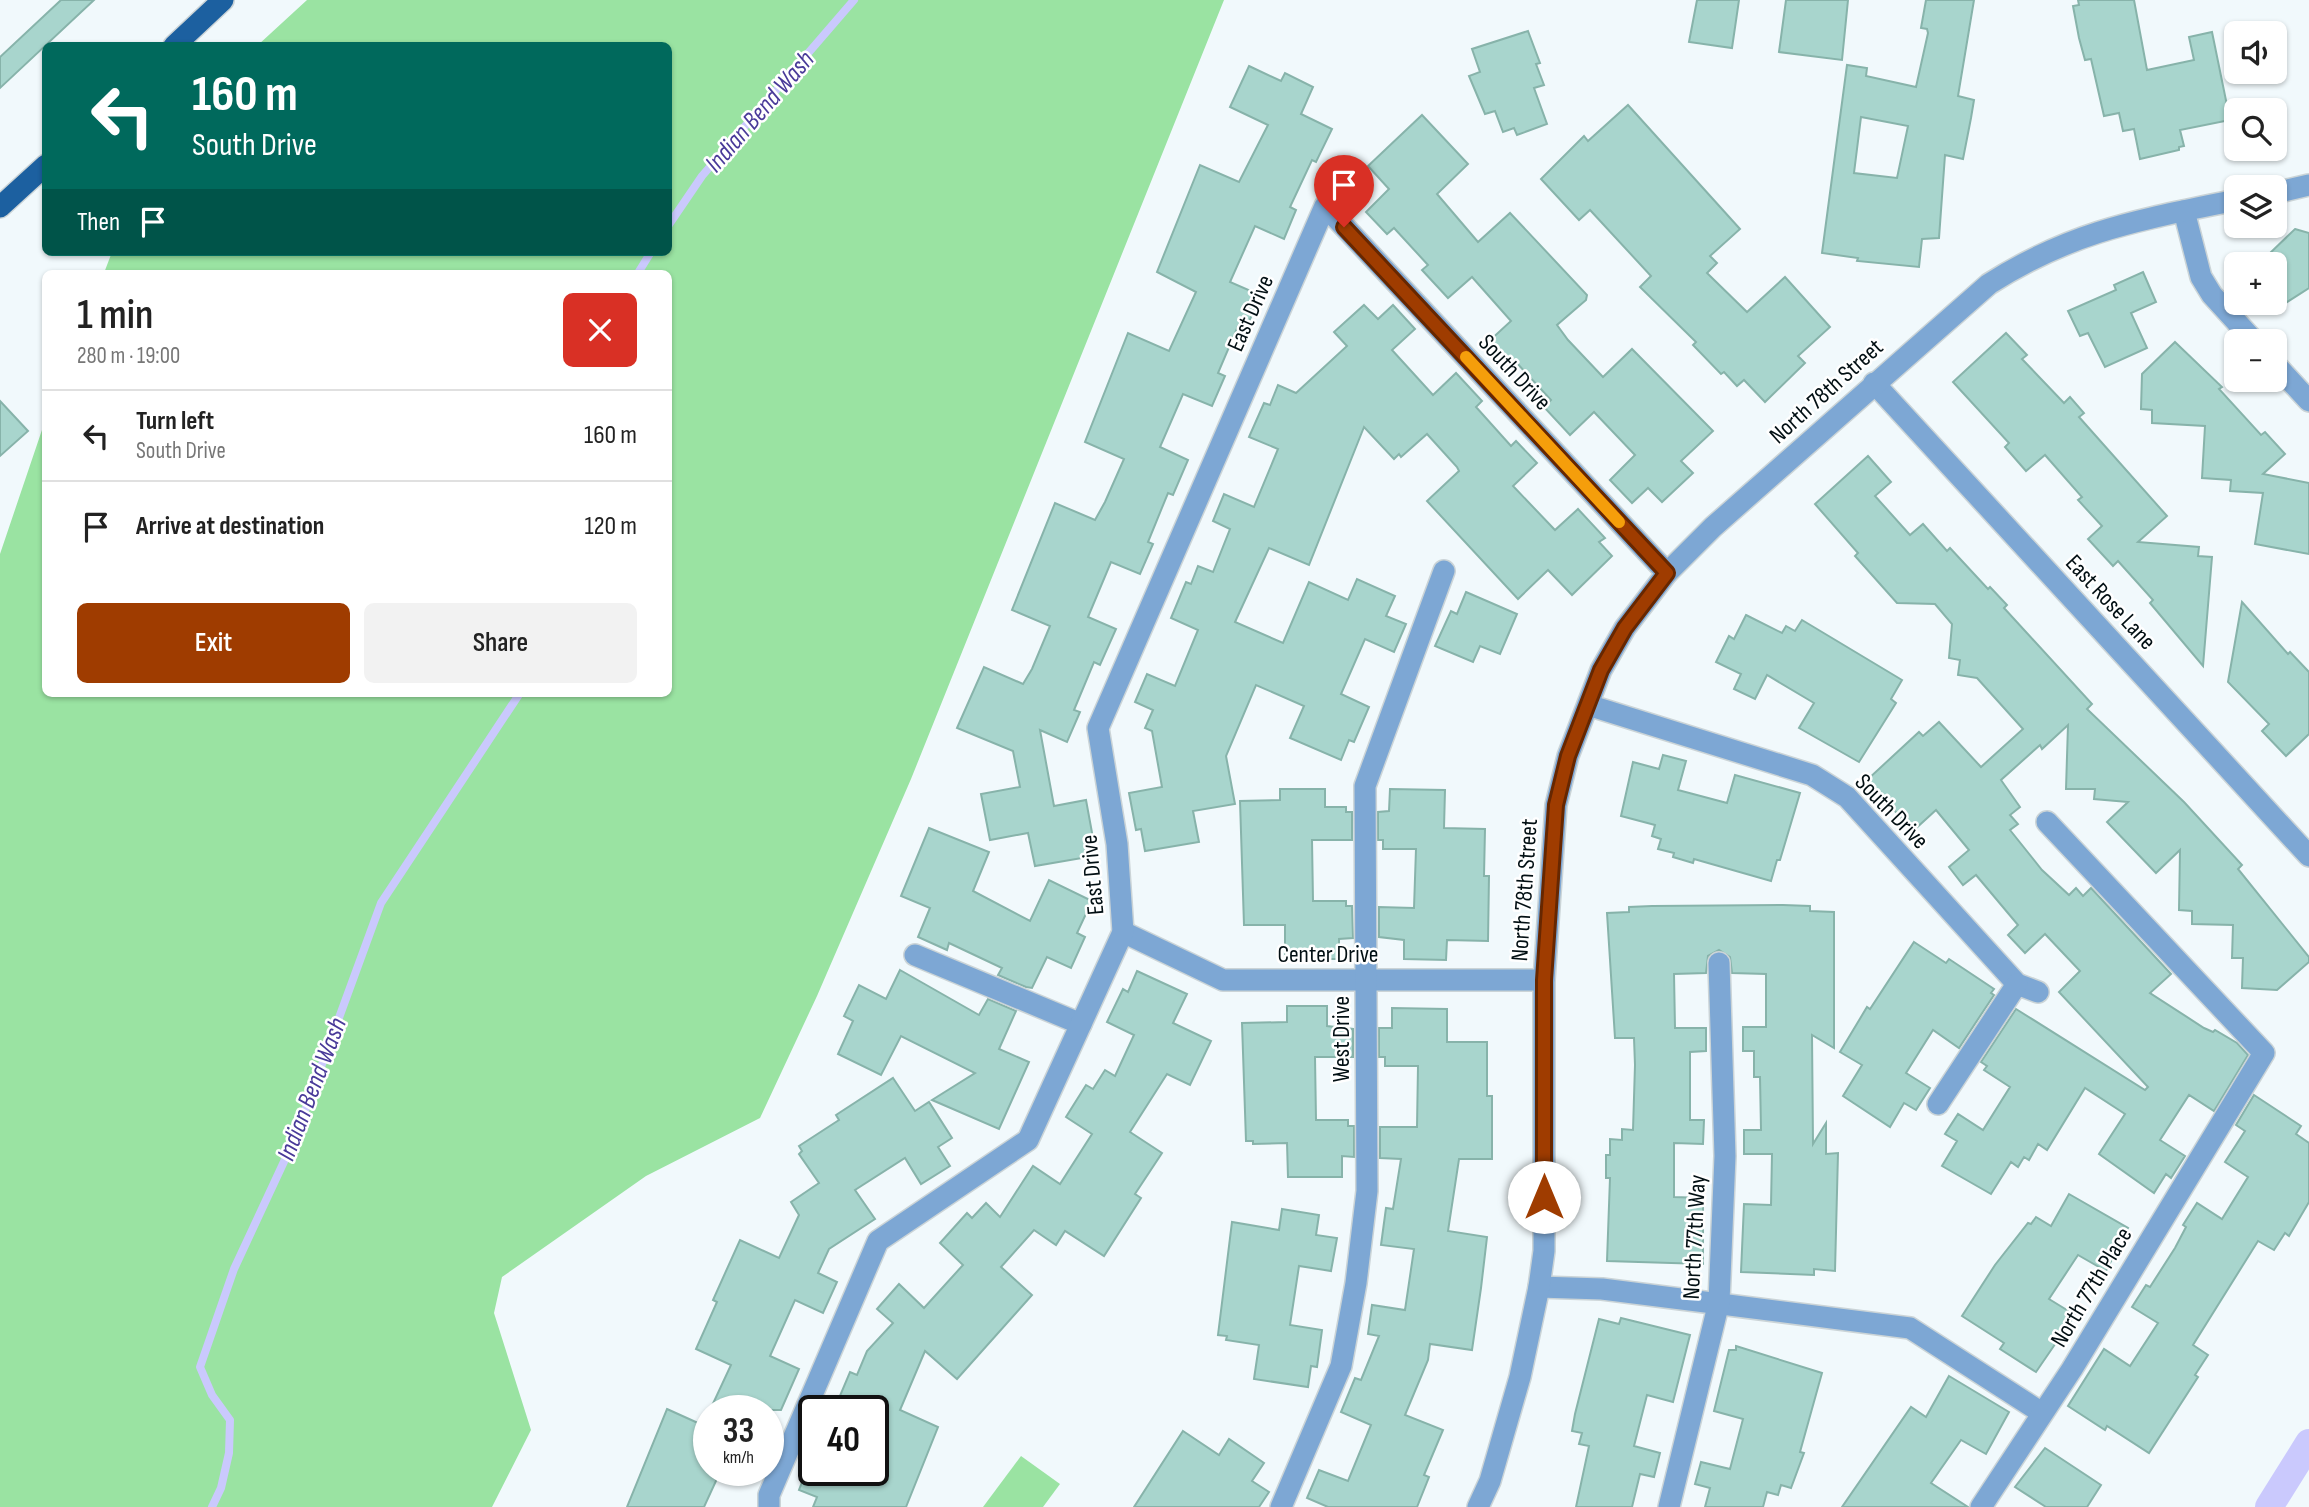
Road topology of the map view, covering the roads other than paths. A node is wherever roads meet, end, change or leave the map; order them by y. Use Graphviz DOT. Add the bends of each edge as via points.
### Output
graph roads {
  1 [pos="223,0"];
  2 [pos="178,42"];
  3 [pos="42,169"];
  4 [pos="2309,185"];
  5 [pos="2287,190"];
  6 [pos="2224,203"];
  7 [pos="1325,206"];
  8 [pos="0,207"];
  9 [pos="2184,211"];
  10 [pos="2243,329"];
  11 [pos="2287,377"];
  12 [pos="1874,383"];
  13 [pos="2309,401"];
  14 [pos="1444,571"];
  15 [pos="1667,573"];
  16 [pos="1588,705"];
  17 [pos="2047,822"];
  18 [pos="2309,856"];
  19 [pos="1123,932"];
  20 [pos="915,955"];
  21 [pos="1719,963"];
  22 [pos="1367,980"];
  23 [pos="1544,980"];
  24 [pos="2017,984"];
  25 [pos="2038,992"];
  26 [pos="1081,1024"];
  27 [pos="1938,1104"];
  28 [pos="1539,1287"];
  29 [pos="1719,1302"];
  30 [pos="2042,1413"];
  31 [pos="769,1507"];
  32 [pos="1281,1507"];
  33 [pos="1478,1507"];
  34 [pos="1669,1507"];
  35 [pos="1981,1507"];
  1 -- 2 [label="main road"];
  3 -- 8 [label="main road"];
  4 -- 5 [label="street"];
  6 -- 9 [label="street, North 78th Street"];
  7 -- 15 [label="street, South Drive"];
  7 -- 19 [label="street, East Drive" via="1098,728 1117,844"];
  9 -- 10 [label="street" via="2202,277"];
  9 -- 12 [label="street, North 78th Street" via="2092,232 2031,257 1989,284"];
  11 -- 13 [label="street"];
  12 -- 15 [label="street, North 78th Street"];
  12 -- 18 [label="street, East Rose Lane"];
  14 -- 22 [label="street, West Drive" via="1365,786"];
  15 -- 16 [label="street, North 78th Street" via="1625,628"];
  16 -- 23 [label="street, North 78th Street" via="1568,756 1556,805"];
  16 -- 24 [label="street, South Drive" via="1812,775 1847,797"];
  17 -- 30 [label="street, North 77th Place" via="2264,1053"];
  19 -- 22 [label="street, Center Drive" via="1223,980"];
  19 -- 26 [label="street, East Drive"];
  20 -- 26 [label="street"];
  21 -- 29 [label="street, North 77th Way" via="1725,1156"];
  22 -- 23 [label="street, Center Drive"];
  22 -- 32 [label="street, West Drive" via="1367,1191 1356,1283 1341,1366"];
  23 -- 28 [label="street, North 78th Street" via="1544,1251"];
  24 -- 25 [label="street, South Drive"];
  24 -- 27 [label="street"];
  26 -- 31 [label="street, East Drive" via="1028,1140 878,1241 769,1495"];
  28 -- 29 [label="street"];
  28 -- 33 [label="street, North 78th Street" via="1520,1377"];
  29 -- 30 [label="street" via="1910,1328"];
  29 -- 34 [label="street, North 77th Way"];
  30 -- 35 [label="street, North 77th Place"];
}
